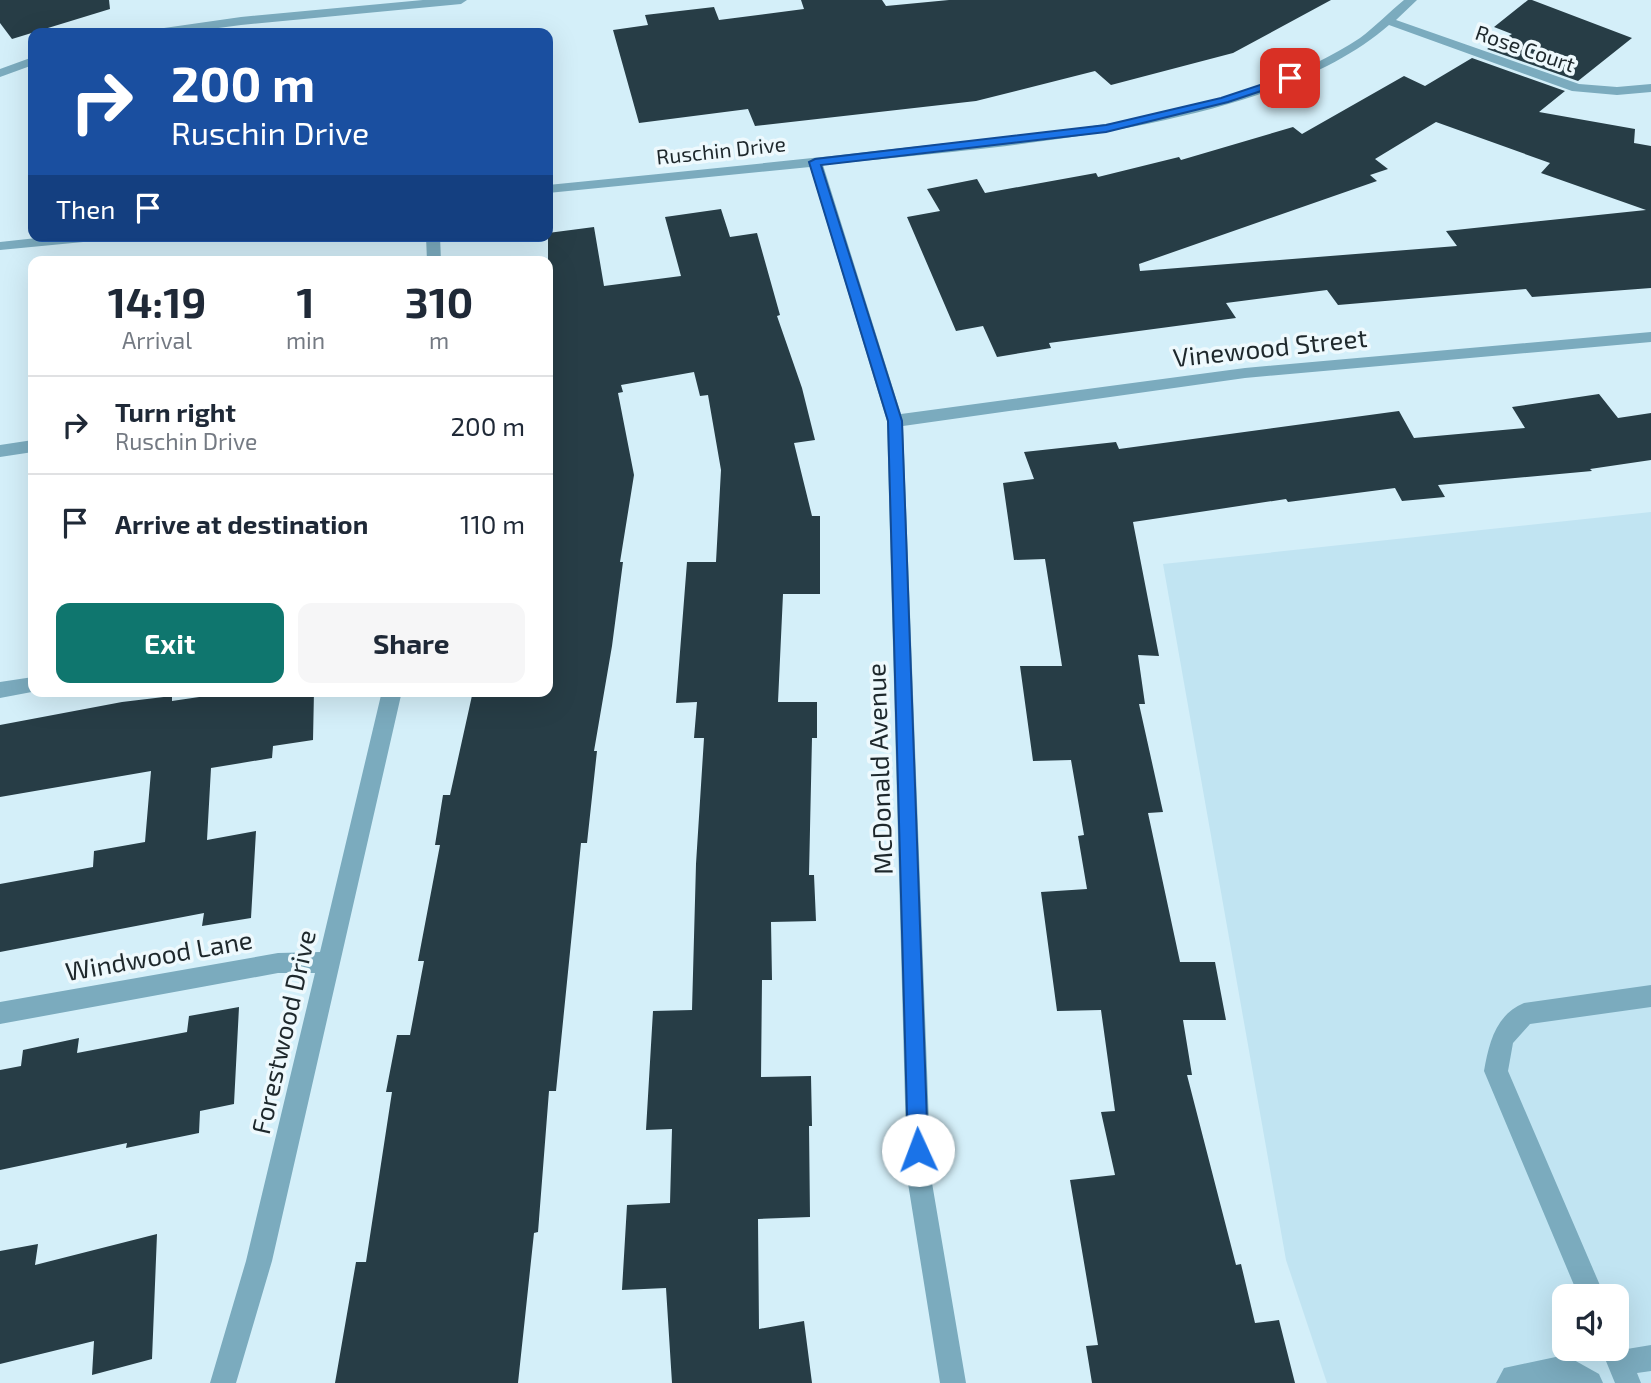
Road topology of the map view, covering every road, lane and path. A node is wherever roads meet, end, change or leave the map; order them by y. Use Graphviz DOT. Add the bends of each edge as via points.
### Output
graph roads {
  1 [pos="461,0"];
  2 [pos="1411,0"];
  3 [pos="1391,22"];
  4 [pos="192,28"];
  5 [pos="28,63"];
  6 [pos="0,73"];
  7 [pos="1651,88"];
  8 [pos="815,162"];
  9 [pos="553,188"];
  10 [pos="42,242"];
  11 [pos="0,246"];
  12 [pos="1651,337"];
  13 [pos="895,421"];
  14 [pos="28,447"];
  15 [pos="0,451"];
  16 [pos="28,686"];
  17 [pos="0,690"];
  18 [pos="391,697"];
  19 [pos="329,962"];
  20 [pos="1651,996"];
  21 [pos="0,1013"];
  22 [pos="1586,1284"];
  23 [pos="1651,1357"];
  24 [pos="1621,1365"];
  25 [pos="223,1383"];
  26 [pos="953,1383"];
  27 [pos="1508,1383"];
  28 [pos="1590,1383"];
  1 -- 4 [label="street"];
  2 -- 3 [label="street, Ruschin Drive"];
  3 -- 7 [label="street, Rose Court" via="1577,88"];
  3 -- 8 [label="street, Ruschin Drive" via="1352,50 1313,69 1224,100 1106,128"];
  5 -- 6 [label="street"];
  8 -- 9 [label="street, Ruschin Drive"];
  8 -- 13 [label="street, McDonald Avenue"];
  10 -- 11 [label="street"];
  12 -- 13 [label="street, Vinewood Street" via="1245,373"];
  13 -- 26 [label="street, McDonald Avenue" via="919,1177"];
  14 -- 15 [label="street"];
  16 -- 17 [label="street"];
  18 -- 19 [label="street, Forestwood Drive"];
  19 -- 21 [label="street, Windwood Lane" via="278,963"];
  19 -- 25 [label="street, Forestwood Drive" via="259,1261"];
  20 -- 22 [label="street" via="1524,1014 1502,1038 1496,1071"];
  23 -- 24 [label="street"];
  27 -- 28 [label="street" via="1513,1377 1565,1368"];
}
